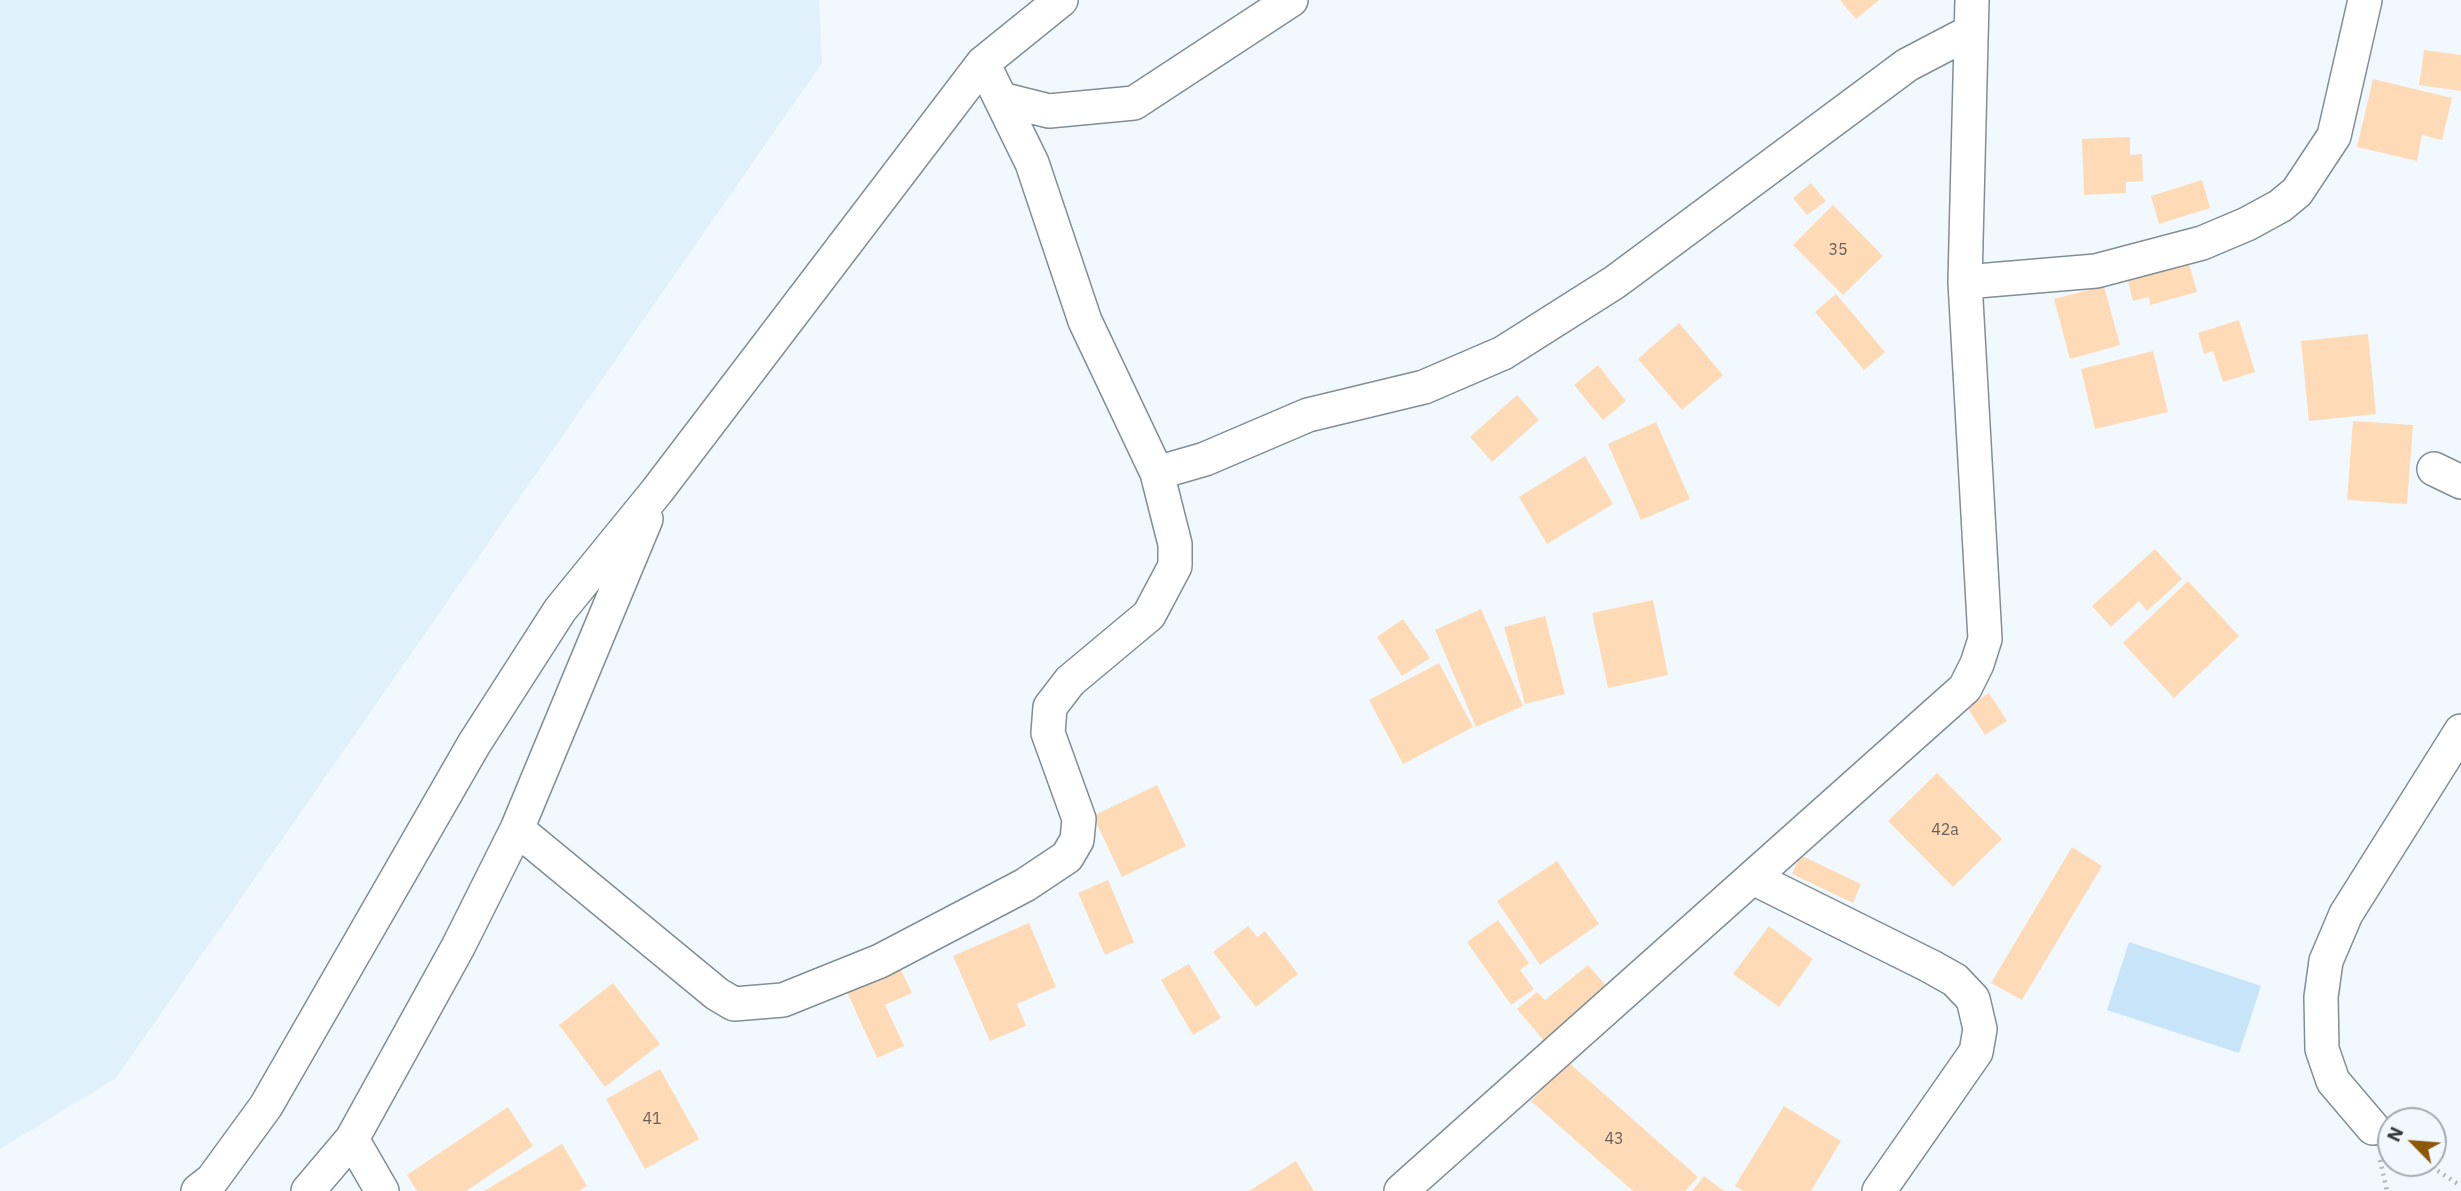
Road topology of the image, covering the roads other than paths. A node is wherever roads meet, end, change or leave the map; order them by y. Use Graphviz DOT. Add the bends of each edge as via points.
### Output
graph roads {
  1 [pos="1061,0"];
  2 [pos="1291,0"];
  3 [pos="2365,0"];
  4 [pos="1971,16"];
  5 [pos="983,63"];
  6 [pos="1001,99"];
  7 [pos="1965,282"];
  8 [pos="1157,473"];
  9 [pos="657,491"];
  10 [pos="2461,731"];
  11 [pos="517,829"];
  12 [pos="1753,878"];
  13 [pos="2373,1128"];
  14 [pos="352,1139"];
  15 [pos="198,1191"];
  16 [pos="308,1191"];
  17 [pos="382,1191"];
  18 [pos="1401,1191"];
  19 [pos="1879,1191"];
  1 -- 5 [label="street"];
  2 -- 6 [label="street" via="1134,103 1049,111"];
  3 -- 7 [label="street" via="2334,136 2297,192 2280,206 2202,243 2096,271"];
  4 -- 7 [label="street"];
  4 -- 8 [label="street" via="1615,282 1503,353 1424,387 1308,415 1205,459"];
  5 -- 6 [label="street"];
  5 -- 9 [label="street"];
  6 -- 8 [label="street" via="1032,163 1085,321"];
  7 -- 12 [label="street" via="1985,639 1977,664 1965,688"];
  8 -- 11 [label="street" via="1175,544 1175,566 1149,615 1070,681 1050,707 1048,733 1079,819 1077,840 1067,857 1025,885 880,961 783,1000 734,1004"];
  9 -- 11 [label="street"];
  9 -- 15 [label="street" via="559,610 474,744 267,1106 212,1180"];
  10 -- 13 [label="street" via="2346,914 2326,961 2322,1049 2333,1081"];
  11 -- 14 [label="street"];
  12 -- 18 [label="street"];
  12 -- 19 [label="street" via="1955,979 1973,999 1980,1029 1976,1052"];
  14 -- 16 [label="street"];
  14 -- 17 [label="street"];
}
